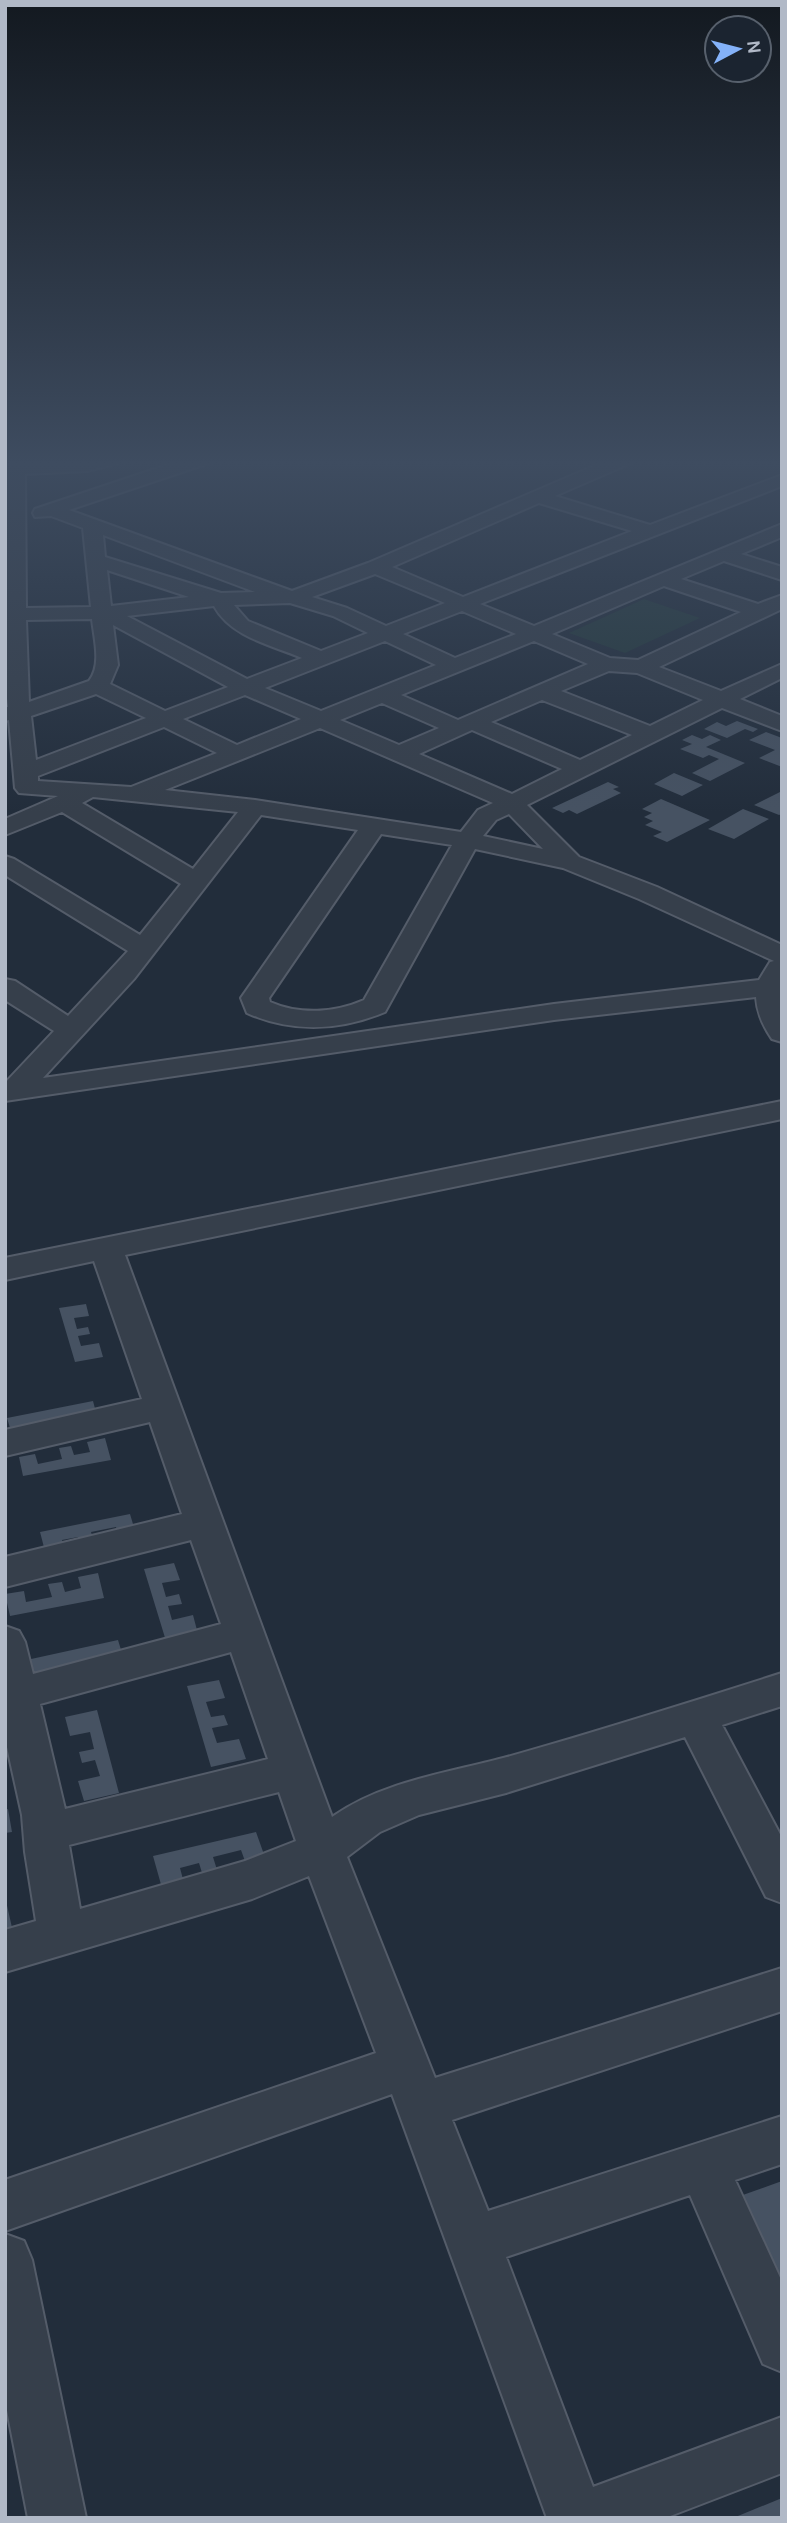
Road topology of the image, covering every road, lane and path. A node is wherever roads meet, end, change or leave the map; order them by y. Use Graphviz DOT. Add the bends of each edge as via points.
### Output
graph roads {
  1 [pos="98,577"];
  2 [pos="145,577"];
  3 [pos="232,577"];
  4 [pos="349,577"];
  5 [pos="397,577"];
  6 [pos="531,577"];
  7 [pos="666,577"];
  8 [pos="661,579"];
  9 [pos="10,582"];
  10 [pos="603,584"];
  11 [pos="627,593"];
  12 [pos="294,597"];
  13 [pos="221,599"];
  14 [pos="782,601"];
  15 [pos="462,606"];
  16 [pos="758,611"];
  17 [pos="10,614"];
  18 [pos="103,614"];
  19 [pos="385,633"];
  20 [pos="533,634"];
  21 [pos="10,646"];
  22 [pos="320,658"];
  23 [pos="606,664"];
  24 [pos="455,666"];
  25 [pos="641,667"];
  26 [pos="782,670"];
  27 [pos="11,680"];
  28 [pos="97,686"];
  29 [pos="245,687"];
  30 [pos="543,692"];
  31 [pos="383,695"];
  32 [pos="720,701"];
  33 [pos="11,714"];
  34 [pos="166,720"];
  35 [pos="322,720"];
  36 [pos="782,724"];
  37 [pos="465,725"];
  38 [pos="653,735"];
  39 [pos="235,753"];
  40 [pos="398,754"];
  41 [pos="579,768"];
  42 [pos="20,782"];
  43 [pos="92,790"];
  44 [pos="134,794"];
  45 [pos="511,802"];
  46 [pos="65,803"];
  47 [pos="255,807"];
  48 [pos="374,826"];
  49 [pos="5,828"];
  50 [pos="467,841"];
  51 [pos="570,862"];
  52 [pos="5,864"];
  53 [pos="196,882"];
  54 [pos="144,949"];
  55 [pos="782,955"];
  56 [pos="776,977"];
  57 [pos="5,987"];
  58 [pos="71,1030"];
  59 [pos="782,1033"];
  60 [pos="10,1091"];
  61 [pos="782,1110"];
  62 [pos="106,1248"];
  63 [pos="5,1269"];
  64 [pos="163,1408"];
  65 [pos="5,1443"];
  66 [pos="204,1523"];
  67 [pos="5,1572"];
  68 [pos="244,1633"];
  69 [pos="5,1642"];
  70 [pos="782,1689"];
  71 [pos="18,1695"];
  72 [pos="696,1717"];
  73 [pos="293,1771"];
  74 [pos="46,1832"];
  75 [pos="322,1850"];
  76 [pos="782,1883"];
  77 [pos="61,1934"];
  78 [pos="5,1951"];
  79 [pos="782,1989"];
  80 [pos="414,2086"];
  81 [pos="782,2140"];
  82 [pos="703,2166"];
  83 [pos="5,2206"];
  84 [pos="474,2242"];
  85 [pos="5,2260"];
  86 [pos="782,2345"];
  87 [pos="782,2445"];
  88 [pos="57,2518"];
  89 [pos="576,2518"];
  90 [pos="588,2518"];
  1 -- 18 [label="street"];
  2 -- 13 [label="street"];
  3 -- 12 [label="street"];
  4 -- 12 [label="street"];
  5 -- 15 [label="street"];
  6 -- 15 [label="street"];
  7 -- 8 [label="street"];
  8 -- 11 [label="street"];
  8 -- 16 [label="street"];
  9 -- 17 [label="street"];
  10 -- 11 [label="street"];
  11 -- 20 [label="street"];
  12 -- 13 [label="street"];
  12 -- 19 [label="street"];
  13 -- 18 [label="street"];
  13 -- 22 [label="street" via="241,625"];
  14 -- 16 [label="street"];
  15 -- 19 [label="street"];
  15 -- 20 [label="street"];
  16 -- 25 [label="street"];
  17 -- 18 [label="street"];
  17 -- 21 [label="street"];
  18 -- 28 [label="street" via="107,666"];
  18 -- 29 [label="street"];
  19 -- 22 [label="street"];
  19 -- 24 [label="street"];
  20 -- 23 [label="street"];
  20 -- 24 [label="street"];
  21 -- 27 [label="street"];
  22 -- 29 [label="street"];
  23 -- 25 [label="street"];
  23 -- 30 [label="street"];
  24 -- 31 [label="street"];
  25 -- 32 [label="street"];
  26 -- 32 [label="street"];
  27 -- 33 [label="street"];
  28 -- 33 [label="street"];
  28 -- 34 [label="street"];
  29 -- 34 [label="street"];
  29 -- 35 [label="street"];
  30 -- 37 [label="street"];
  30 -- 38 [label="street"];
  31 -- 35 [label="street"];
  31 -- 37 [label="street"];
  32 -- 36 [label="street"];
  32 -- 38 [label="street"];
  33 -- 42 [label="street"];
  34 -- 39 [label="street"];
  34 -- 42 [label="street"];
  35 -- 39 [label="street"];
  35 -- 40 [label="street"];
  37 -- 40 [label="street"];
  37 -- 41 [label="street"];
  38 -- 41 [label="street"];
  39 -- 44 [label="street"];
  40 -- 45 [label="street"];
  41 -- 45 [label="street"];
  42 -- 43 [label="street"];
  43 -- 44 [label="street"];
  43 -- 46 [label="street"];
  44 -- 47 [label="street"];
  45 -- 50 [label="street" via="487,816"];
  45 -- 51 [label="street"];
  46 -- 49 [label="street"];
  46 -- 53 [label="street"];
  47 -- 48 [label="street"];
  47 -- 53 [label="street"];
  48 -- 50 [label="street"];
  48 -- 50 [label="street" via="255,999 257,1007 268,1013 316,1019 341,1018 374,1006"];
  50 -- 51 [label="street"];
  51 -- 55 [label="street" via="648,892"];
  52 -- 54 [label="street"];
  53 -- 54 [label="street"];
  54 -- 58 [label="street"];
  56 -- 59 [label="street" via="770,1009"];
  56 -- 60 [label="street"];
  57 -- 58 [label="street"];
  58 -- 60 [label="street"];
  61 -- 62 [label="street"];
  62 -- 63 [label="street"];
  62 -- 64 [label="street"];
  64 -- 65 [label="street"];
  64 -- 66 [label="street"];
  66 -- 67 [label="street"];
  66 -- 68 [label="street"];
  68 -- 71 [label="street"];
  68 -- 73 [label="street"];
  69 -- 71 [label="street"];
  70 -- 72 [label="street"];
  71 -- 74 [label="street"];
  72 -- 75 [label="street" via="412,1799 365,1819"];
  72 -- 76 [label="street"];
  73 -- 74 [label="street"];
  73 -- 75 [label="street"];
  74 -- 77 [label="street"];
  75 -- 77 [label="street" via="252,1878"];
  75 -- 80 [label="street"];
  77 -- 78 [label="street"];
  79 -- 80 [label="street"];
  80 -- 83 [label="street"];
  80 -- 84 [label="street"];
  81 -- 82 [label="street"];
  82 -- 84 [label="street"];
  82 -- 86 [label="street"];
  84 -- 89 [label="street"];
  85 -- 88 [label="street"];
  87 -- 90 [label="street"];
}
